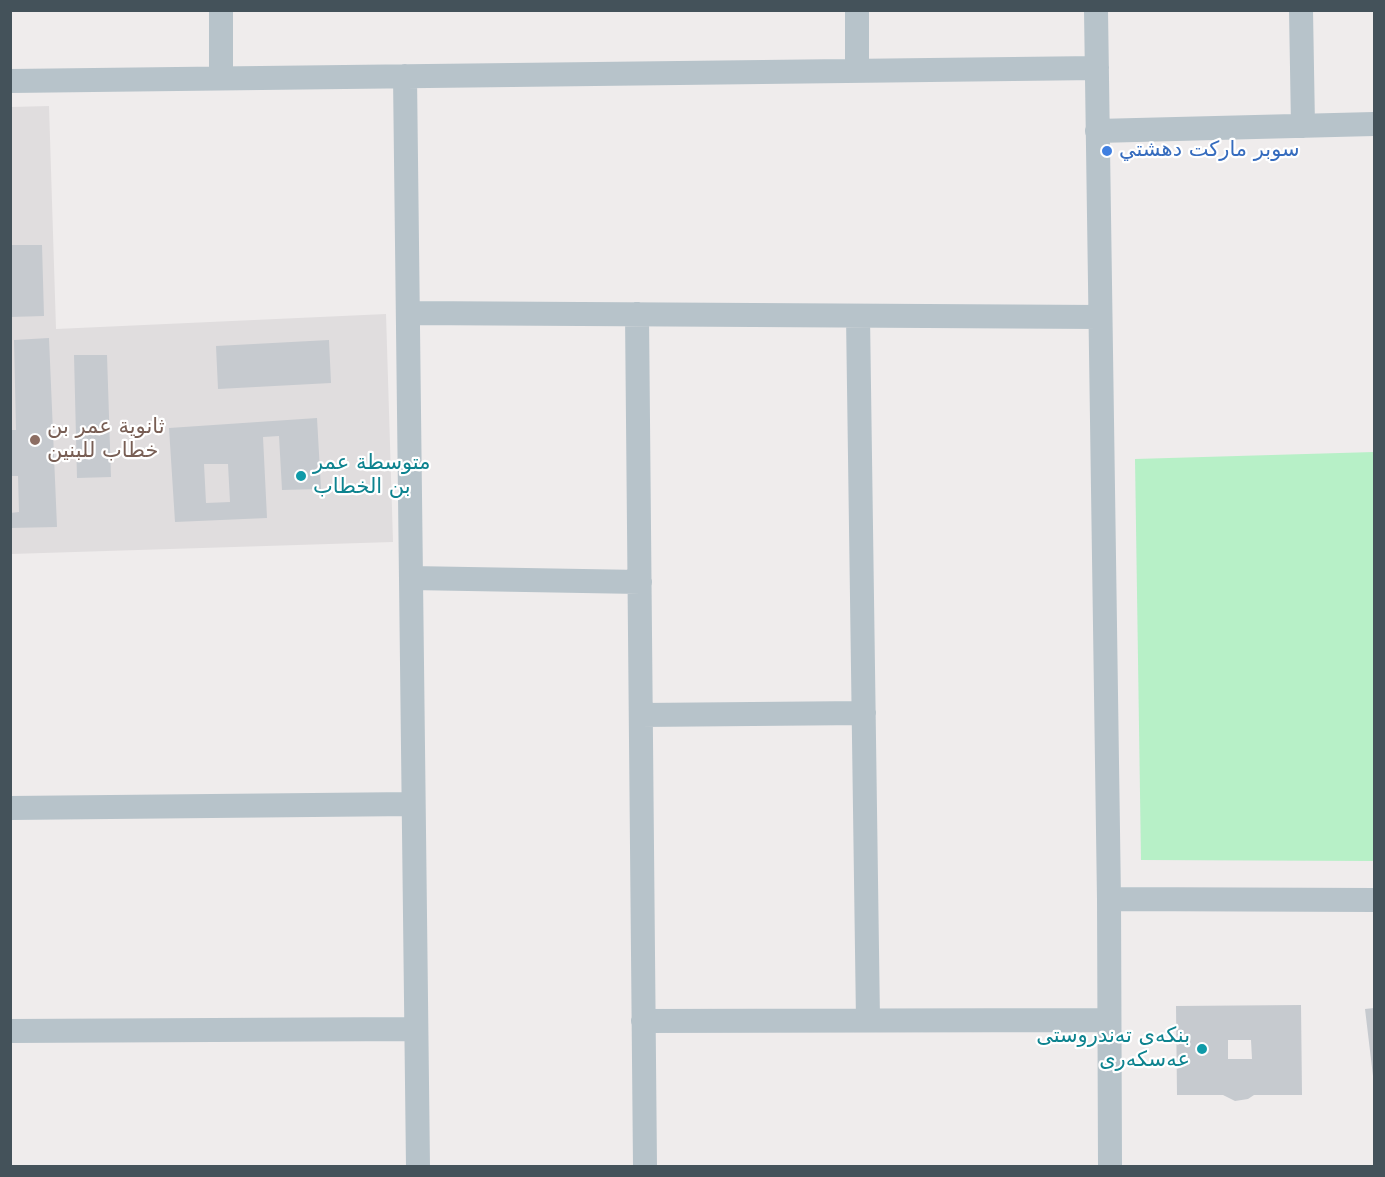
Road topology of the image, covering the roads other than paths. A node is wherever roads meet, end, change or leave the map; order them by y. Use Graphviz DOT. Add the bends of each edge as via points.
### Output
graph roads {
  1 [pos="221,10"];
  2 [pos="857,10"];
  3 [pos="1096,10"];
  4 [pos="1301,10"];
  5 [pos="1096,68"];
  6 [pos="857,71"];
  7 [pos="405,76"];
  8 [pos="220,78"];
  9 [pos="10,81"];
  10 [pos="1374,124"];
  11 [pos="1303,126"];
  12 [pos="1097,131"];
  13 [pos="408,313"];
  14 [pos="637,314"];
  15 [pos="858,315"];
  16 [pos="1099,317"];
  17 [pos="411,578"];
  18 [pos="640,582"];
  19 [pos="864,713"];
  20 [pos="641,715"];
  21 [pos="413,804"];
  22 [pos="10,808"];
  23 [pos="1109,899"];
  24 [pos="1374,900"];
  25 [pos="868,1020"];
  26 [pos="1108,1020"];
  27 [pos="644,1021"];
  28 [pos="416,1029"];
  29 [pos="10,1031"];
  30 [pos="418,1167"];
  31 [pos="645,1167"];
  32 [pos="1110,1167"];
  1 -- 8 [label="street"];
  2 -- 6 [label="street"];
  3 -- 5 [label="street"];
  4 -- 11 [label="street"];
  5 -- 6 [label="street"];
  5 -- 12 [label="street"];
  6 -- 7 [label="street"];
  7 -- 8 [label="street"];
  7 -- 13 [label="street"];
  8 -- 9 [label="street"];
  10 -- 11 [label="street"];
  11 -- 12 [label="street"];
  12 -- 16 [label="street"];
  13 -- 14 [label="street"];
  13 -- 17 [label="street"];
  14 -- 15 [label="street"];
  14 -- 18 [label="street"];
  15 -- 16 [label="street"];
  15 -- 19 [label="street"];
  16 -- 23 [label="street"];
  17 -- 18 [label="street"];
  17 -- 21 [label="street"];
  18 -- 20 [label="street"];
  19 -- 20 [label="street"];
  19 -- 25 [label="street"];
  20 -- 27 [label="street"];
  21 -- 22 [label="street"];
  21 -- 28 [label="street"];
  23 -- 24 [label="street"];
  23 -- 26 [label="street"];
  25 -- 26 [label="street"];
  25 -- 27 [label="street"];
  26 -- 32 [label="street"];
  27 -- 31 [label="street"];
  28 -- 29 [label="street"];
  28 -- 30 [label="street"];
}
